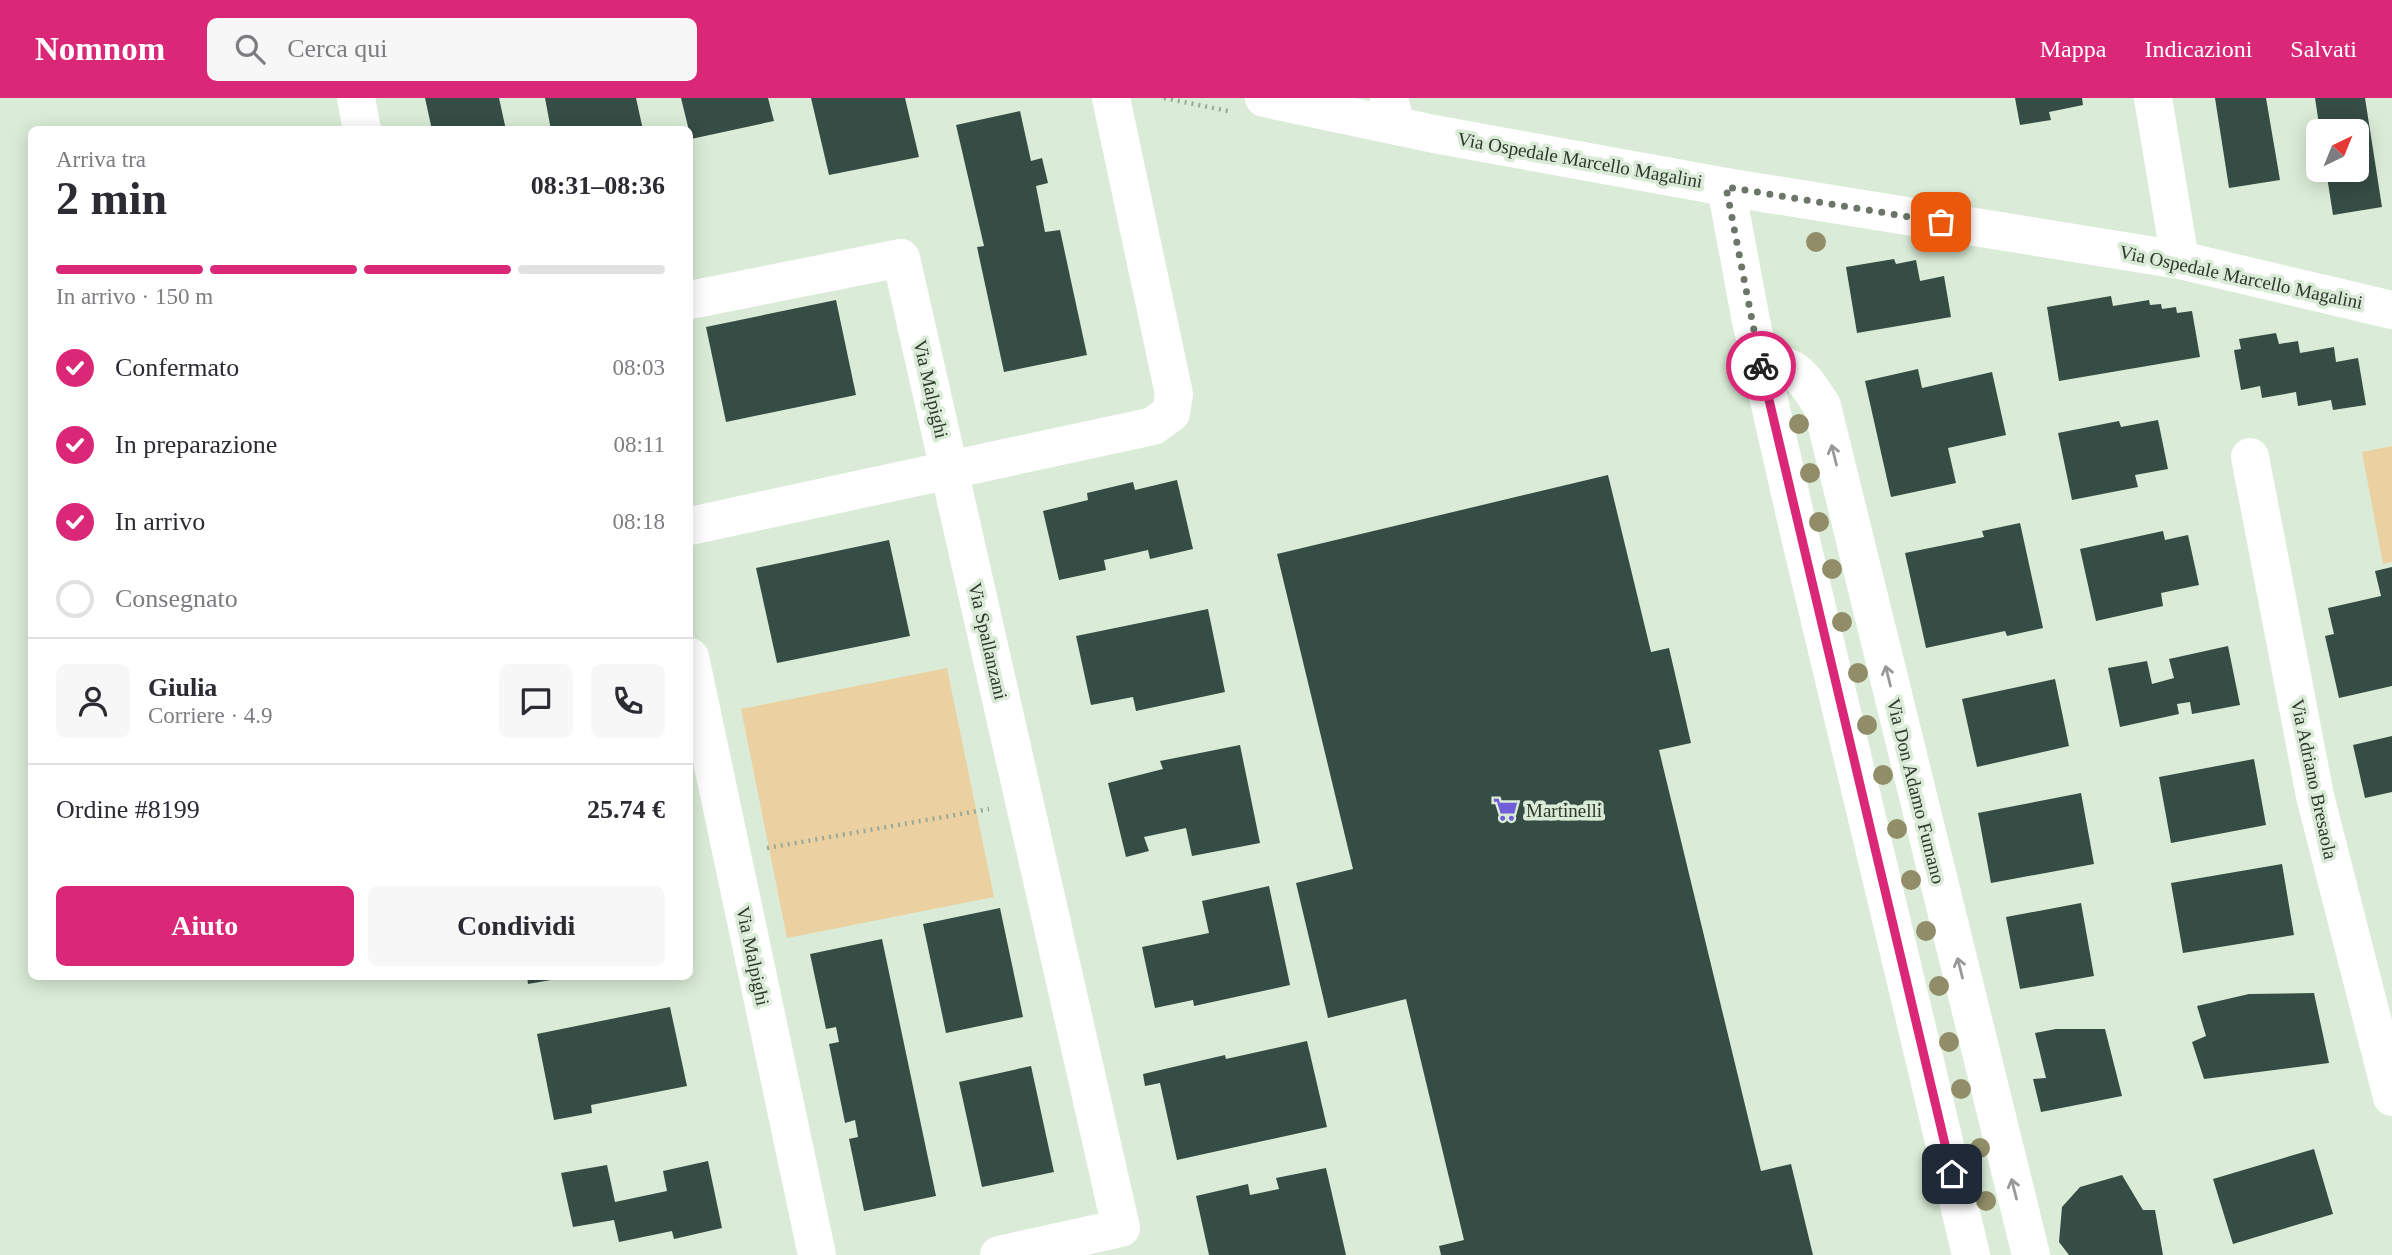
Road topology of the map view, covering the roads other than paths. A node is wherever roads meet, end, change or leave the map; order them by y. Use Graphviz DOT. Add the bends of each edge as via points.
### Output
graph roads {
  1 [pos="356,98"];
  2 [pos="1111,98"];
  3 [pos="1264,98"];
  4 [pos="2153,98"];
  5 [pos="1392,112"];
  6 [pos="361,126"];
  7 [pos="1726,187"];
  8 [pos="2180,260"];
  9 [pos="693,299"];
  10 [pos="2392,310"];
  11 [pos="1760,362"];
  12 [pos="2250,457"];
  13 [pos="949,470"];
  14 [pos="693,525"];
  15 [pos="693,671"];
  16 [pos="2392,1097"];
  17 [pos="817,1255"];
  18 [pos="999,1255"];
  19 [pos="1971,1255"];
  20 [pos="2031,1255"];
  1 -- 6 [label="street"];
  2 -- 13 [label="street" via="1174,394 1171,413 1153,426"];
  3 -- 5 [label="street, Via Ospedale Marcello Magalini"];
  4 -- 8 [label="street"];
  5 -- 7 [label="street, Via Ospedale Marcello Magalini"];
  7 -- 8 [label="street, Via Ospedale Marcello Magalini"];
  7 -- 11 [label="street"];
  8 -- 10 [label="street, Via Ospedale Marcello Magalini"];
  9 -- 13 [label="street, Via Malpighi" via="901,258"];
  11 -- 19 [label="street"];
  20 -- 11 [label="street, Via Don Adamo Fumano, one-way" via="1822,406 1801,374 1780,362"];
  12 -- 16 [label="street, Via Adriano Bresaola" via="2315,796"];
  13 -- 14 [label="street"];
  13 -- 18 [label="street, Via Spallanzani" via="1121,1228"];
  15 -- 17 [label="street, Via Malpighi"];
}
